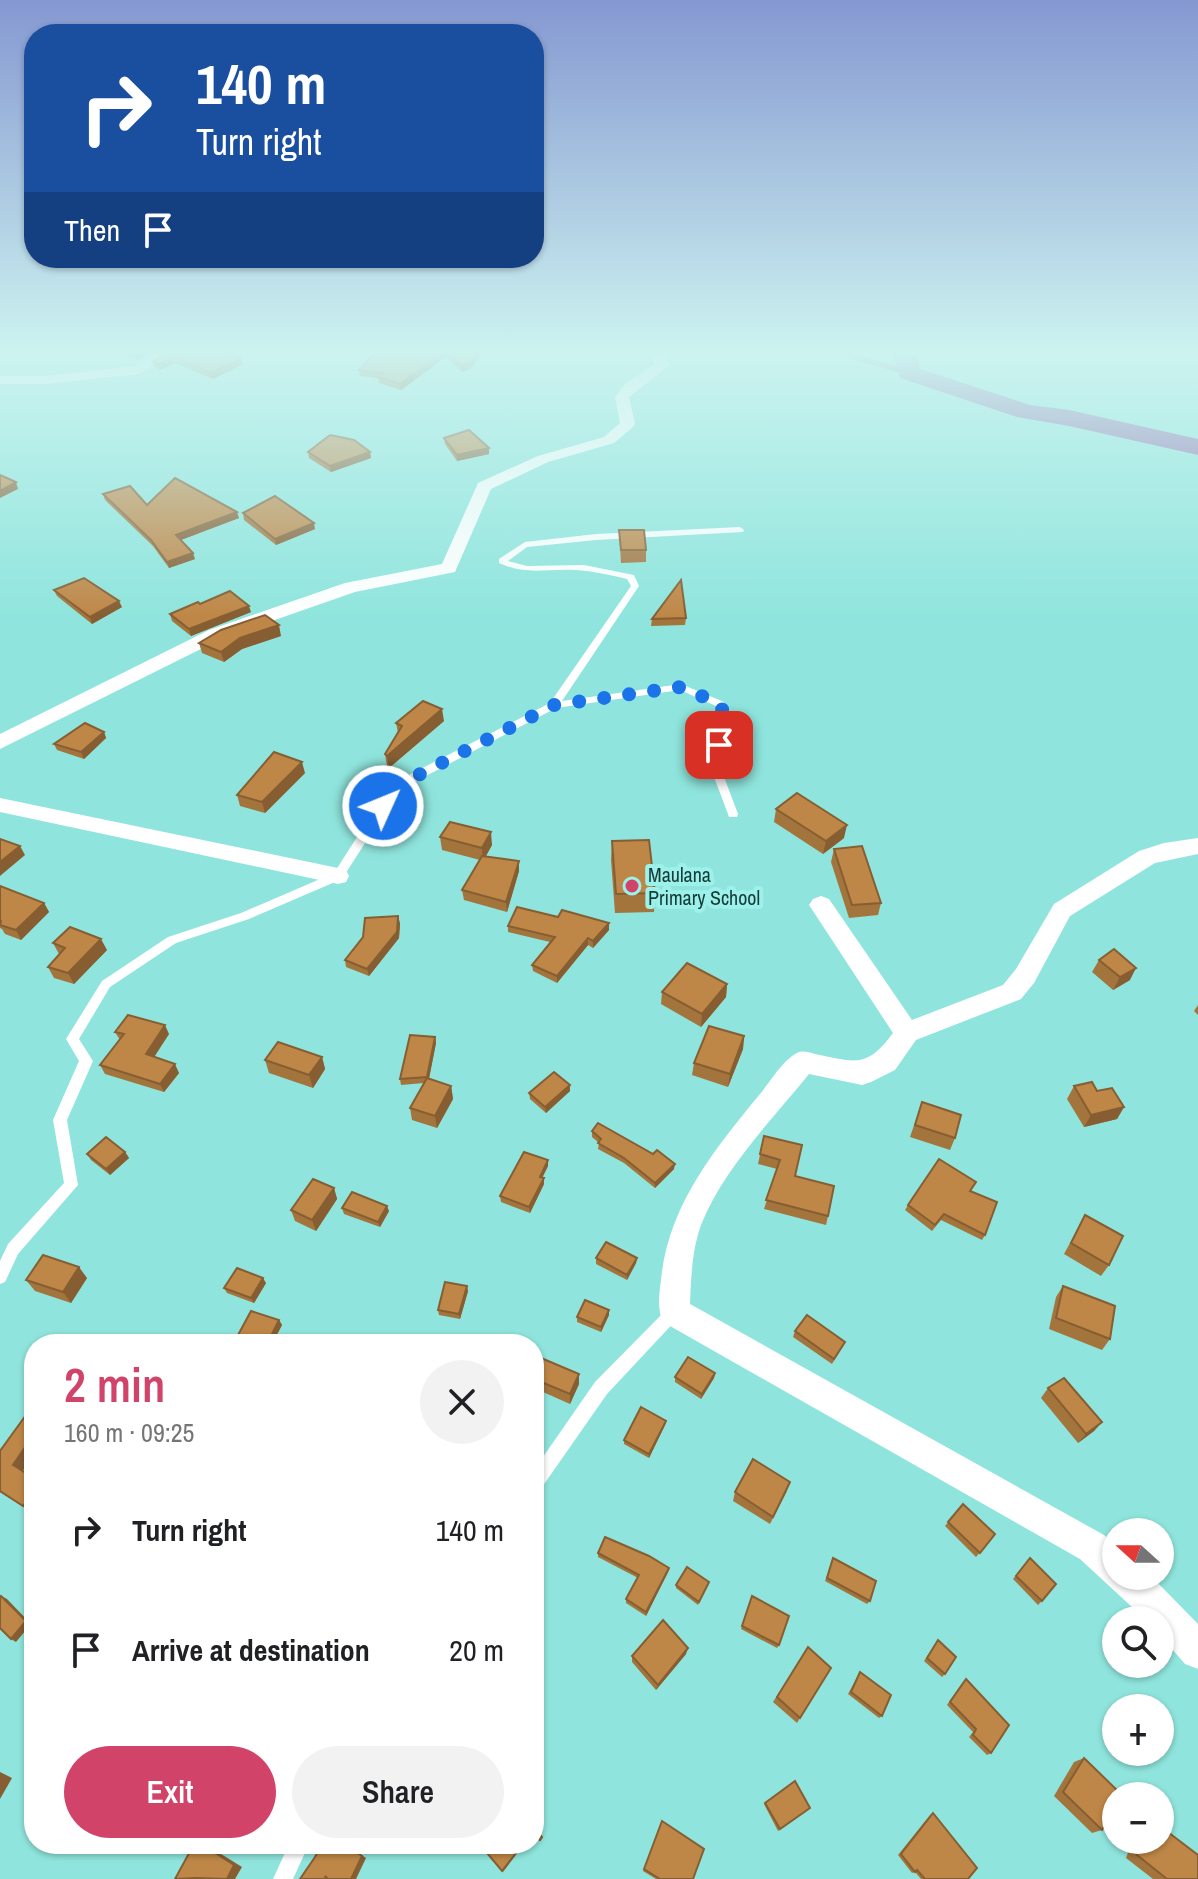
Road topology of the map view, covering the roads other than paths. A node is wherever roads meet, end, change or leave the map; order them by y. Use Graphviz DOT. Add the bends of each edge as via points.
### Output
graph roads {
  1 [pos="607,441"];
  2 [pos="740,530"];
  3 [pos="554,705"];
  4 [pos="0,742"];
  5 [pos="0,805"];
  6 [pos="733,814"];
  7 [pos="1198,846"];
  8 [pos="338,876"];
  9 [pos="821,905"];
  10 [pos="907,1033"];
  11 [pos="0,1277"];
  12 [pos="674,1312"];
  13 [pos="544,1470"];
  14 [pos="1102,1556"];
  15 [pos="1140,1590"];
  16 [pos="1198,1651"];
  17 [pos="294,1854"];
  18 [pos="283,1879"];
  1 -- 4 [label="street" via="543,459 484,486 449,568 351,587 216,634"];
  2 -- 3 [label="lane" via="525,545 502,561 520,571 571,567 612,573 631,577 635,586"];
  3 -- 6 [label="lane" via="681,687 720,704 727,722 713,761"];
  3 -- 8 [label="lane" via="395,787"];
  5 -- 8 [label="street"];
  7 -- 10 [label="street" via="1147,857 1062,910 1012,992"];
  8 -- 11 [label="lane" via="172,940 106,984 72,1039 86,1061 60,1120 71,1185 13,1249"];
  9 -- 10 [label="street"];
  10 -- 12 [label="street" via="886,1062 862,1074 803,1062 703,1193 687,1226 676,1270"];
  12 -- 13 [label="lane" via="601,1388"];
  12 -- 14 [label="street"];
  15 -- 16 [label="street"];
  17 -- 18 [label="lane"];
}
